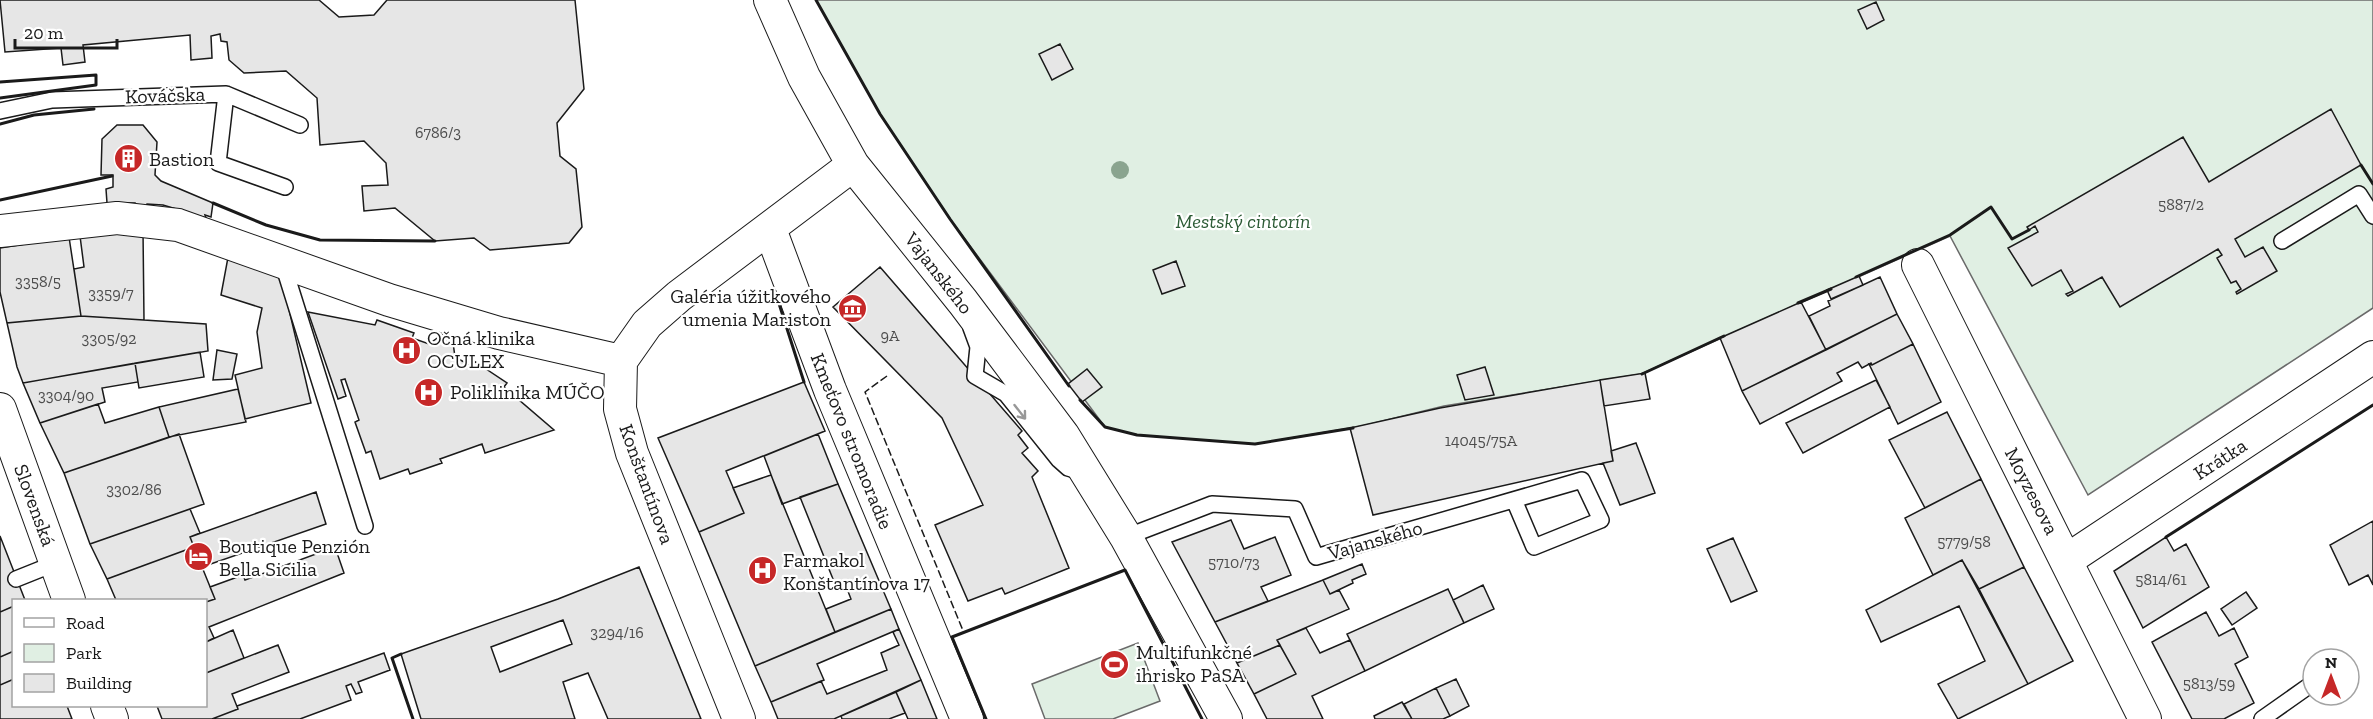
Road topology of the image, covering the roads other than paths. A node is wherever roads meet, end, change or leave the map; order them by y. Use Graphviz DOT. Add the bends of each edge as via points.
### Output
graph roads {
  1 [pos="770,0"];
  2 [pos="226,94"];
  3 [pos="0,111"];
  4 [pos="300,125"];
  5 [pos="853,165"];
  6 [pos="285,187"];
  7 [pos="2373,216"];
  8 [pos="770,229"];
  9 [pos="0,231"];
  10 [pos="2282,241"];
  11 [pos="282,261"];
  12 [pos="1918,265"];
  13 [pos="2373,357"];
  14 [pos="621,361"];
  15 [pos="0,409"];
  16 [pos="1514,500"];
  17 [pos="365,526"];
  18 [pos="1126,537"];
  19 [pos="2067,560"];
  20 [pos="56,563"];
  21 [pos="16,579"];
  22 [pos="69,599"];
  23 [pos="2301,691"];
  24 [pos="739,719"];
  25 [pos="967,719"];
  26 [pos="1226,719"];
  27 [pos="2145,719"];
  28 [pos="2262,719"];
  1 -- 5 [label="street, Vajanského" via="804,77"];
  2 -- 3 [label="lane, Kováčska" via="52,100"];
  2 -- 4 [label="lane"];
  2 -- 6 [label="lane, Kováčska" via="218,164"];
  5 -- 8 [label="street"];
  5 -- 18 [label="street, Vajanského" via="1063,435"];
  7 -- 10 [label="lane" via="2359,194"];
  8 -- 14 [label="street" via="647,324"];
  8 -- 25 [label="street, Kmeťovo stromoradie" via="834,400"];
  9 -- 11 [label="street" via="117,218 178,225"];
  11 -- 14 [label="street" via="389,300 483,328"];
  11 -- 17 [label="lane"];
  12 -- 19 [label="street, Moyzesova"];
  13 -- 19 [label="street, Krátka"];
  14 -- 24 [label="street, Konštantínova" via="620,409 632,453"];
  15 -- 20 [label="street, Slovenská"];
  16 -- 16 [label="lane, Vajanského" via="1582,480 1601,520 1534,547"];
  16 -- 18 [label="lane, Vajanského" via="1316,557 1295,509 1212,504"];
  18 -- 26 [label="street, Vajanského"];
  19 -- 27 [label="street, Moyzesova"];
  20 -- 21 [label="lane"];
  20 -- 22 [label="street, Slovenská"];
  23 -- 28 [label="lane"];
}
